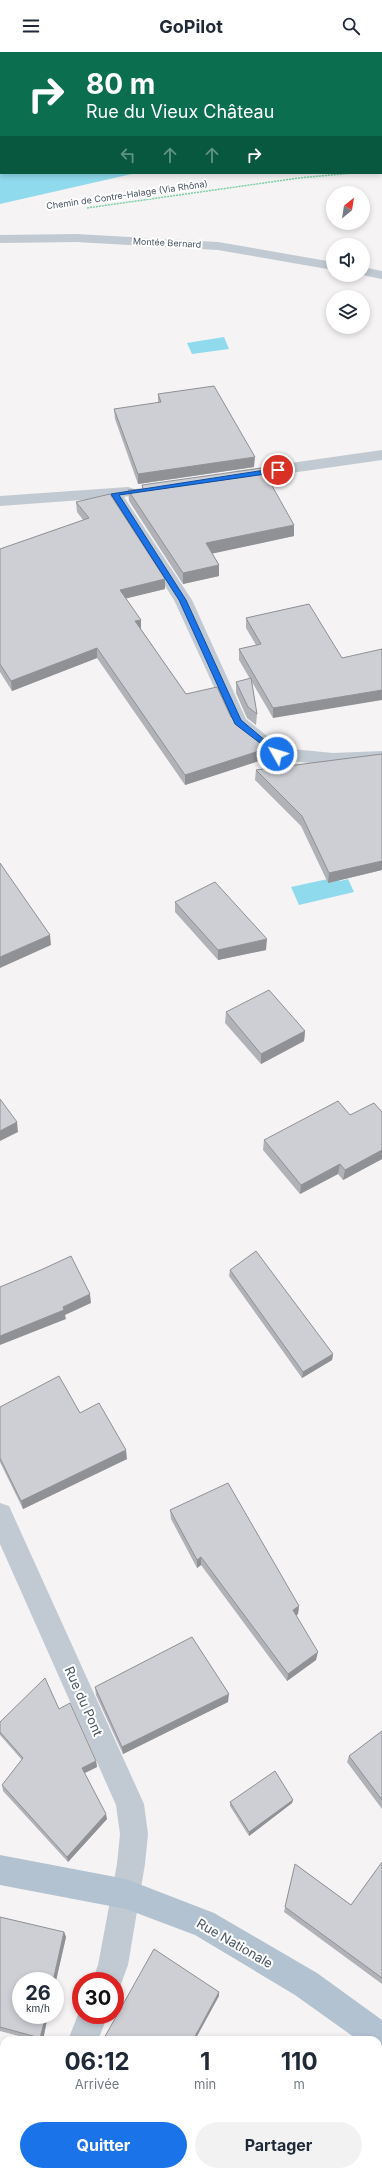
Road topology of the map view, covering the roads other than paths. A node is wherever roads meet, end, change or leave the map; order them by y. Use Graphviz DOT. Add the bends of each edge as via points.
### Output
graph roads {
  1 [pos="0,238"];
  2 [pos="326,265"];
  3 [pos="370,272"];
  4 [pos="382,275"];
  5 [pos="382,455"];
  6 [pos="221,478"];
  7 [pos="144,489"];
  8 [pos="114,494"];
  9 [pos="0,501"];
  10 [pos="382,757"];
  11 [pos="0,1515"];
  12 [pos="0,1870"];
  13 [pos="126,1894"];
  14 [pos="110,1972"];
  15 [pos="89,2024"];
  16 [pos="85,2036"];
  17 [pos="378,2036"];
  1 -- 2 [label="street, Montée Bernard" via="76,238 218,246"];
  3 -- 4 [label="street"];
  5 -- 6 [label="street"];
  7 -- 8 [label="street"];
  8 -- 9 [label="street"];
  8 -- 10 [label="street" via="183,600 238,722 277,754 334,759"];
  11 -- 13 [label="street, Rue du Pont" via="130,1804 134,1834"];
  12 -- 13 [label="main road, Rue Nationale"];
  13 -- 14 [label="street, Rue du Pont"];
  13 -- 17 [label="main road, Rue Nationale" via="204,1923 306,1984"];
  15 -- 16 [label="street"];
}
